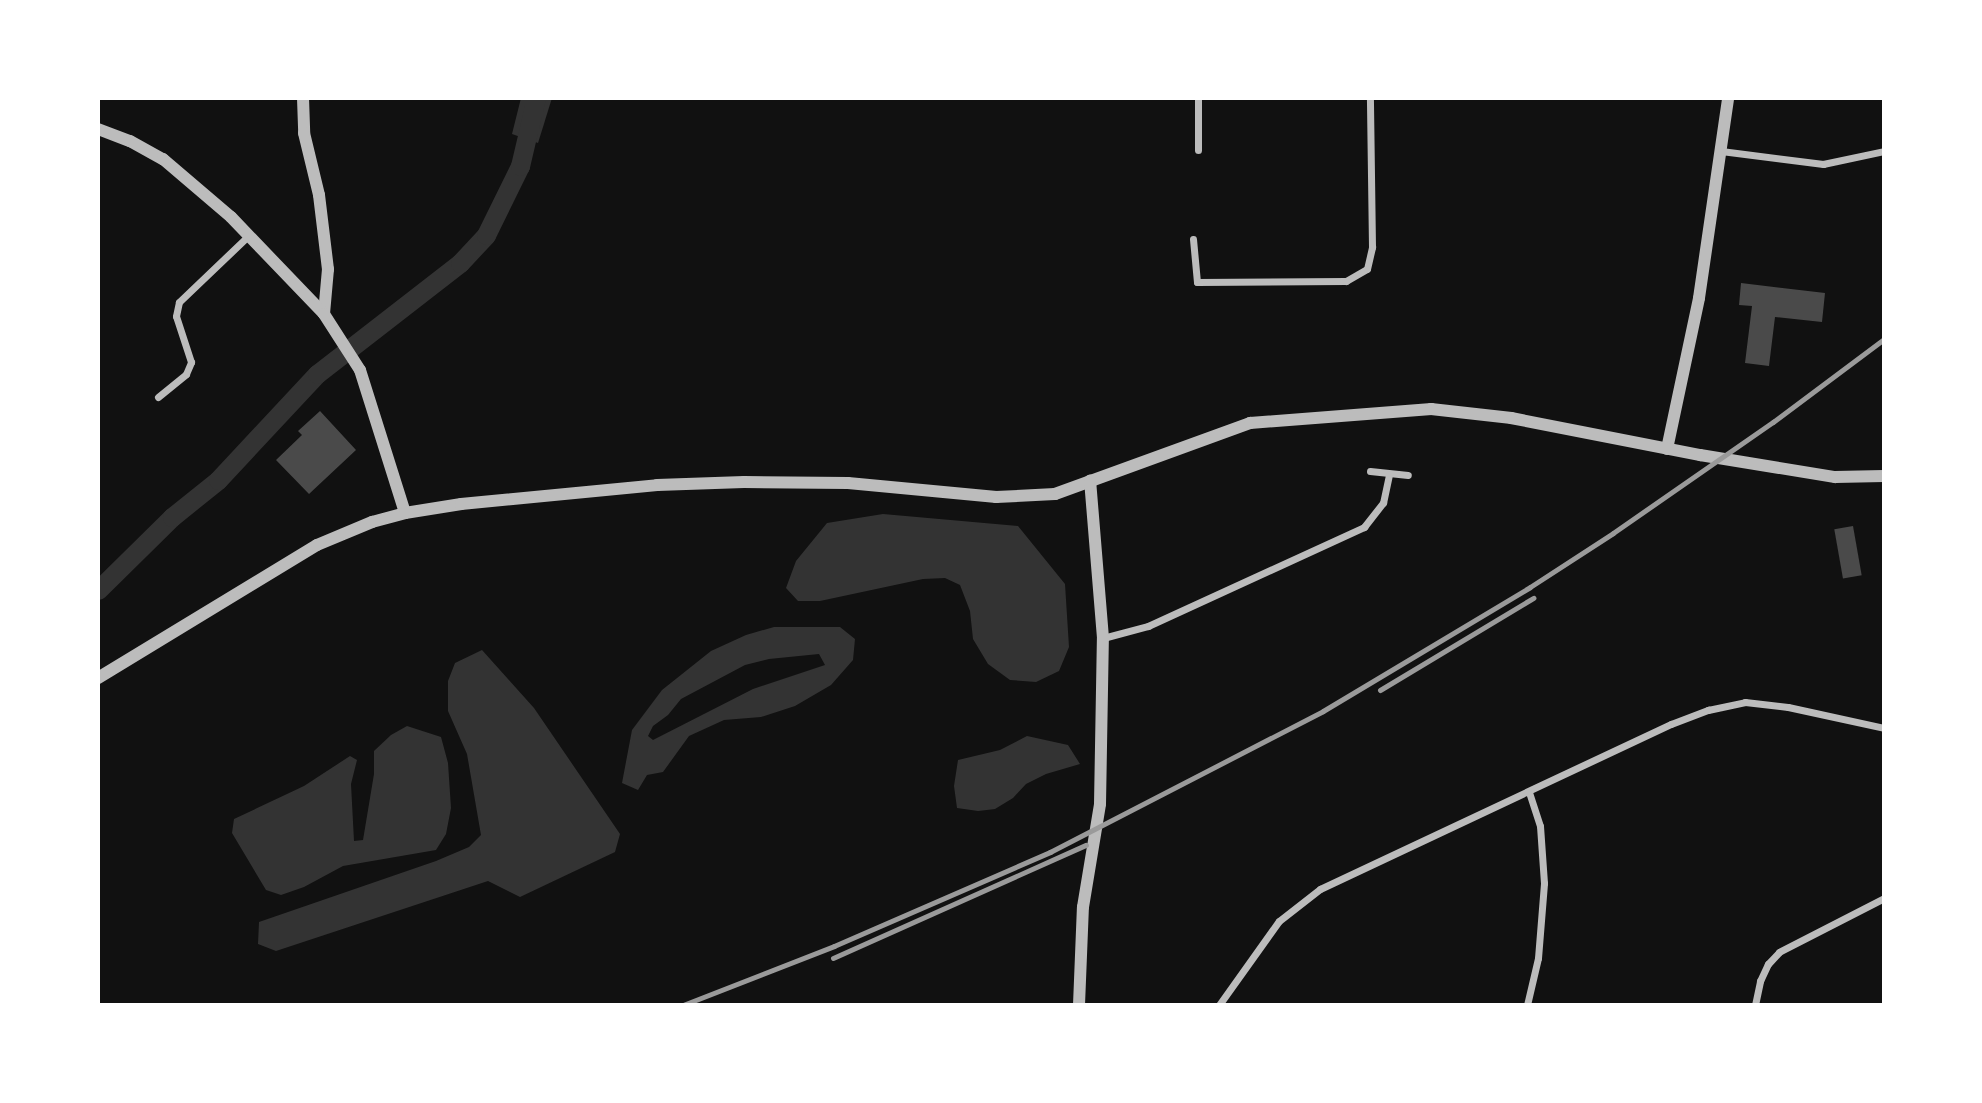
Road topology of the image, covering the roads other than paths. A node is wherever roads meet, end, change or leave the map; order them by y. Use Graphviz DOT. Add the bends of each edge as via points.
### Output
graph roads {
  1 [pos="303,98"];
  2 [pos="1198,98"];
  3 [pos="1370,98"];
  4 [pos="1728,98"];
  5 [pos="98,129"];
  6 [pos="1198,150"];
  7 [pos="1721,151"];
  8 [pos="1884,151"];
  9 [pos="249,235"];
  10 [pos="1193,239"];
  11 [pos="324,314"];
  12 [pos="158,397"];
  13 [pos="1667,449"];
  14 [pos="1370,471"];
  15 [pos="1389,475"];
  16 [pos="1408,475"];
  17 [pos="1884,476"];
  18 [pos="1090,481"];
  19 [pos="405,513"];
  20 [pos="1103,638"];
  21 [pos="98,678"];
  22 [pos="1884,728"];
  23 [pos="1529,792"];
  24 [pos="1884,898"];
  25 [pos="1079,1005"];
  26 [pos="1219,1005"];
  27 [pos="1527,1005"];
  28 [pos="1755,1005"];
  1 -- 11 [label="street" via="304,133 319,195 328,269"];
  2 -- 6 [label="street"];
  3 -- 10 [label="street" via="1372,247 1367,269 1346,281 1197,282"];
  4 -- 7 [label="street"];
  5 -- 9 [label="street" via="163,159"];
  7 -- 8 [label="street" via="1823,164"];
  7 -- 13 [label="street" via="1699,298"];
  9 -- 11 [label="street"];
  9 -- 12 [label="street" via="178,302 176,316 191,362 186,374"];
  11 -- 19 [label="street" via="360,370"];
  13 -- 17 [label="street" via="1835,477"];
  13 -- 18 [label="street" via="1511,418 1431,408 1250,424"];
  14 -- 15 [label="street"];
  15 -- 16 [label="street"];
  15 -- 20 [label="street" via="1382,503 1364,527 1148,626"];
  18 -- 19 [label="street" via="1055,494 996,497 849,483 657,485"];
  18 -- 20 [label="street"];
  19 -- 21 [label="street" via="317,545"];
  20 -- 25 [label="street" via="1100,804 1083,907"];
  22 -- 23 [label="street" via="1745,702 1671,724"];
  23 -- 26 [label="street" via="1300,902 1279,921"];
  23 -- 27 [label="street" via="1540,826 1544,883 1538,958"];
  24 -- 28 [label="street" via="1779,952 1760,981"];
}
